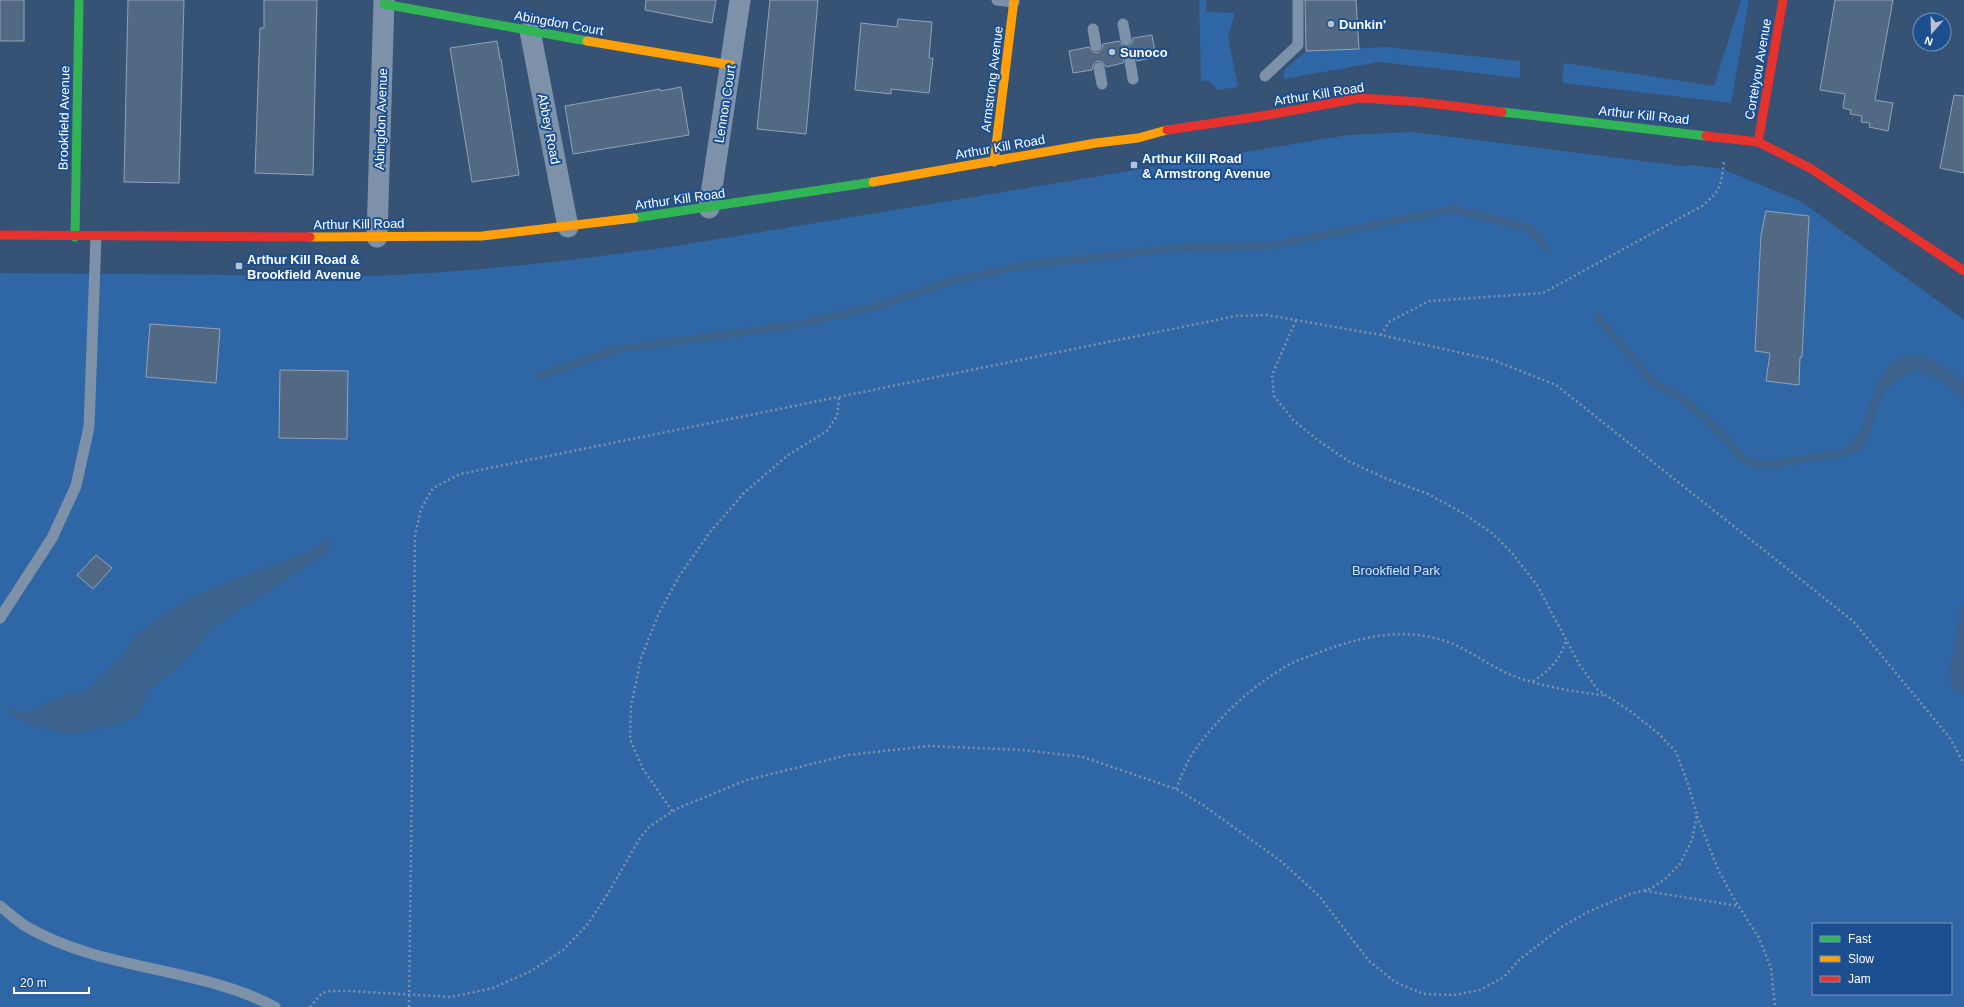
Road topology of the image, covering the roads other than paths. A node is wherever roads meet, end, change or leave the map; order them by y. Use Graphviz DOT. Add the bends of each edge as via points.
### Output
graph roads {
  1 [pos="79,0"];
  2 [pos="740,0"];
  3 [pos="997,0"];
  4 [pos="1298,0"];
  5 [pos="1783,0"];
  6 [pos="1014,1"];
  7 [pos="384,2"];
  8 [pos="1123,24"];
  9 [pos="1093,29"];
  10 [pos="530,31"];
  11 [pos="1126,40"];
  12 [pos="1096,46"];
  13 [pos="1130,62"];
  14 [pos="731,65"];
  15 [pos="1099,68"];
  16 [pos="1265,76"];
  17 [pos="1133,79"];
  18 [pos="1102,84"];
  19 [pos="1758,142"];
  20 [pos="994,162"];
  21 [pos="709,208"];
  22 [pos="568,227"];
  23 [pos="0,235"];
  24 [pos="75,237"];
  25 [pos="96,237"];
  26 [pos="377,238"];
  27 [pos="1964,271"];
  28 [pos="0,618"];
  29 [pos="0,906"];
  30 [pos="275,1007"];
  1 -- 24 [label="street, Brookfield Avenue"];
  2 -- 14 [label="street, Lennon Court"];
  3 -- 6 [label="lane"];
  4 -- 16 [label="lane" via="1298,45"];
  5 -- 19 [label="street, Cortelyou Avenue"];
  6 -- 20 [label="street, Armstrong Avenue"];
  7 -- 10 [label="street, Abingdon Court"];
  7 -- 26 [label="street, Abingdon Avenue"];
  8 -- 11 [label="lane"];
  9 -- 12 [label="lane"];
  10 -- 14 [label="street, Abingdon Court"];
  10 -- 22 [label="street, Abbey Road"];
  13 -- 17 [label="lane"];
  14 -- 21 [label="street, Lennon Court"];
  15 -- 18 [label="lane"];
  19 -- 20 [label="street, Arthur Kill Road" via="1420,102 1360,98"];
  19 -- 27 [label="street, Arthur Kill Road" via="1810,168"];
  20 -- 21 [label="street, Arthur Kill Road"];
  21 -- 22 [label="street, Arthur Kill Road"];
  22 -- 26 [label="street, Arthur Kill Road" via="482,236"];
  23 -- 24 [label="street, Arthur Kill Road"];
  24 -- 25 [label="street, Arthur Kill Road"];
  25 -- 26 [label="street, Arthur Kill Road"];
  25 -- 28 [label="lane" via="89,427 76,486 52,538"];
  29 -- 30 [label="lane" via="25,926 67,945 227,986"];
}
